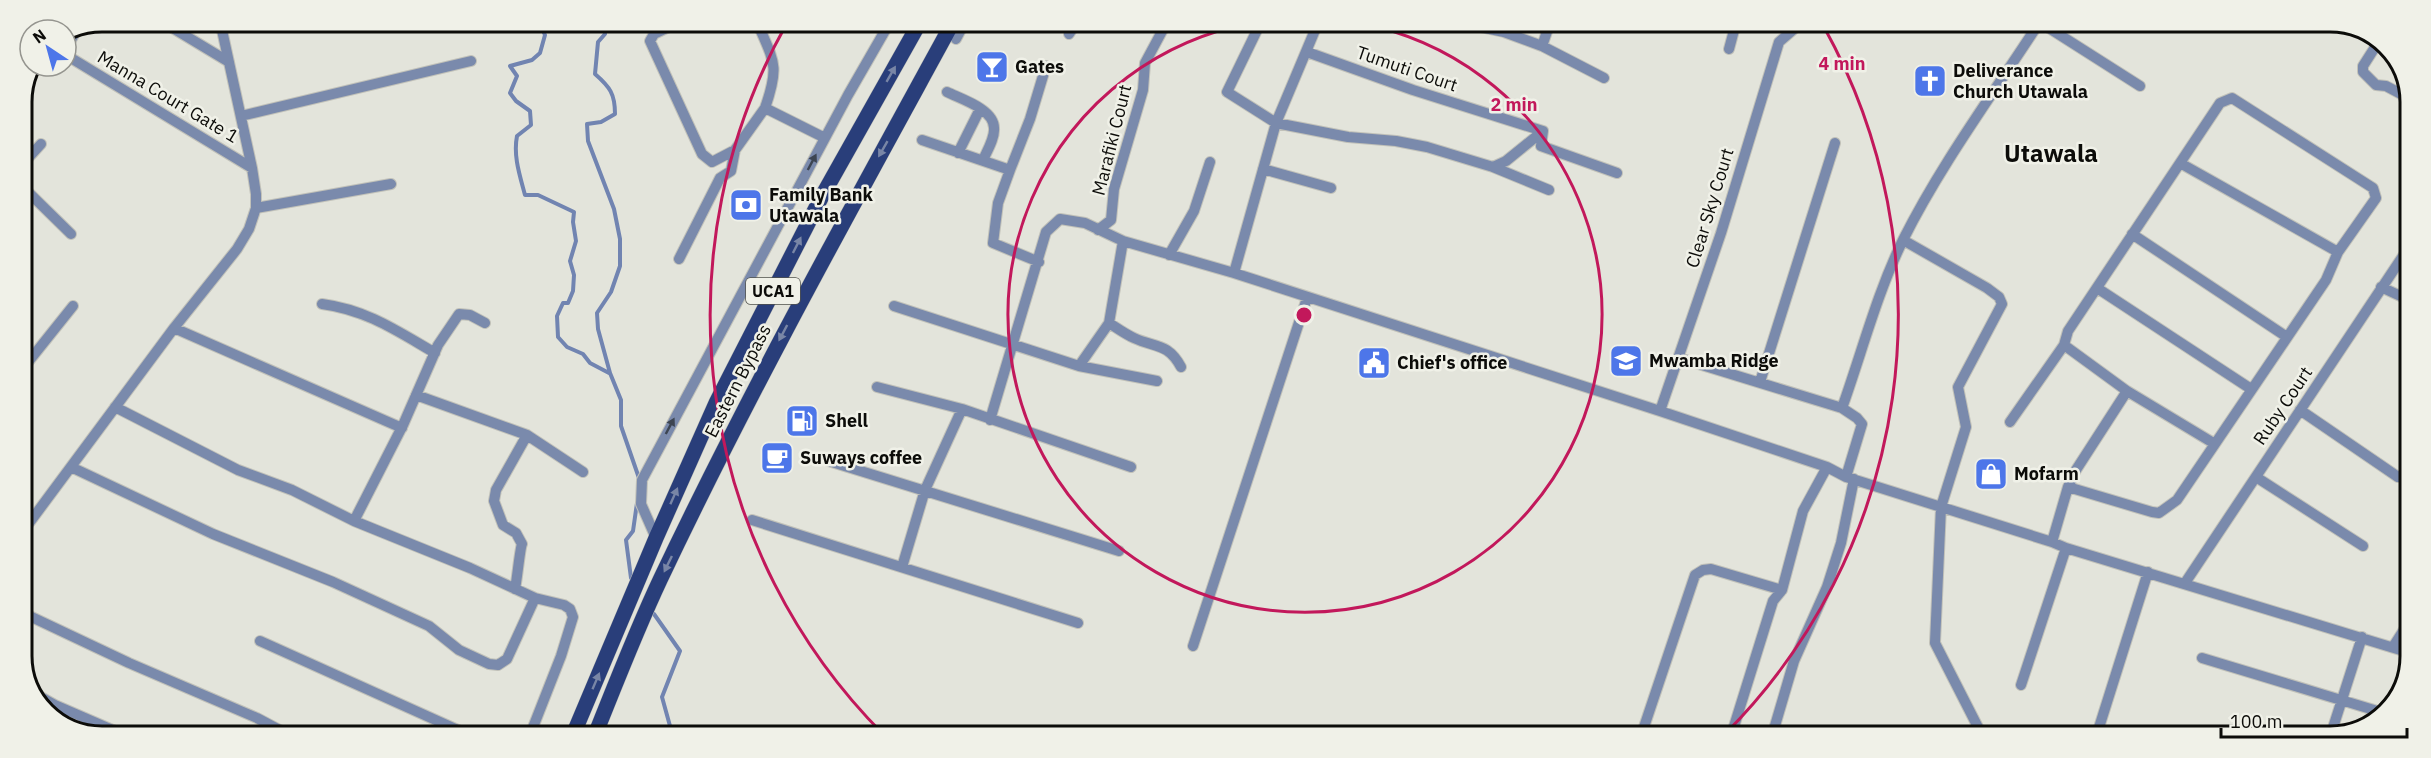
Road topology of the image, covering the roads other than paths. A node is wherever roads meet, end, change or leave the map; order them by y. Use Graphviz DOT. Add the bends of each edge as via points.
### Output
graph roads {
  1 [pos="179,32"];
  2 [pos="224,32"];
  3 [pos="658,32"];
  4 [pos="761,32"];
  5 [pos="884,32"];
  6 [pos="914,32"];
  7 [pos="947,32"];
  8 [pos="960,32"];
  9 [pos="1161,32"];
  10 [pos="1256,32"];
  11 [pos="1313,32"];
  12 [pos="1504,32"];
  13 [pos="1547,32"];
  14 [pos="1734,32"];
  15 [pos="1791,32"];
  16 [pos="2034,32"];
  17 [pos="2054,32"];
  18 [pos="956,39"];
  19 [pos="1542,46"];
  20 [pos="2374,48"];
  21 [pos="1729,49"];
  22 [pos="1307,52"];
  23 [pos="471,61"];
  24 [pos="78,62"];
  25 [pos="229,62"];
  26 [pos="1046,66"];
  27 [pos="1604,78"];
  28 [pos="2140,86"];
  29 [pos="947,92"];
  30 [pos="2399,93"];
  31 [pos="765,108"];
  32 [pos="980,109"];
  33 [pos="241,116"];
  34 [pos="1276,123"];
  35 [pos="1543,131"];
  36 [pos="825,138"];
  37 [pos="922,140"];
  38 [pos="1835,143"];
  39 [pos="41,144"];
  40 [pos="735,150"];
  41 [pos="958,153"];
  42 [pos="32,154"];
  43 [pos="983,160"];
  44 [pos="1210,162"];
  45 [pos="2180,163"];
  46 [pos="1493,167"];
  47 [pos="252,168"];
  48 [pos="1263,168"];
  49 [pos="1010,170"];
  50 [pos="1617,172"];
  51 [pos="391,184"];
  52 [pos="1331,188"];
  53 [pos="1549,190"];
  54 [pos="32,197"];
  55 [pos="256,208"];
  56 [pos="1098,230"];
  57 [pos="71,234"];
  58 [pos="2132,234"];
  59 [pos="1904,240"];
  60 [pos="1123,241"];
  61 [pos="2338,252"];
  62 [pos="1168,255"];
  63 [pos="679,259"];
  64 [pos="2399,261"];
  65 [pos="1039,262"];
  66 [pos="1234,273"];
  67 [pos="2381,287"];
  68 [pos="2097,288"];
  69 [pos="2399,296"];
  70 [pos="1307,298"];
  71 [pos="322,304"];
  72 [pos="73,306"];
  73 [pos="894,306"];
  74 [pos="485,323"];
  75 [pos="1109,323"];
  76 [pos="174,328"];
  77 [pos="2287,337"];
  78 [pos="1013,343"];
  79 [pos="2064,345"];
  80 [pos="435,353"];
  81 [pos="32,357"];
  82 [pos="1679,358"];
  83 [pos="1079,366"];
  84 [pos="1182,367"];
  85 [pos="1157,381"];
  86 [pos="1760,382"];
  87 [pos="877,387"];
  88 [pos="2251,389"];
  89 [pos="2127,391"];
  90 [pos="416,395"];
  91 [pos="115,408"];
  92 [pos="1842,408"];
  93 [pos="962,409"];
  94 [pos="2300,410"];
  95 [pos="1660,411"];
  96 [pos="990,420"];
  97 [pos="2010,422"];
  98 [pos="402,428"];
  99 [pos="527,435"];
  100 [pos="2215,444"];
  101 [pos="822,459"];
  102 [pos="71,467"];
  103 [pos="1131,467"];
  104 [pos="1827,467"];
  105 [pos="583,472"];
  106 [pos="2256,477"];
  107 [pos="2398,477"];
  108 [pos="1850,478"];
  109 [pos="2068,487"];
  110 [pos="925,490"];
  111 [pos="1941,507"];
  112 [pos="32,519"];
  113 [pos="752,520"];
  114 [pos="354,521"];
  115 [pos="656,538"];
  116 [pos="2052,542"];
  117 [pos="2363,546"];
  118 [pos="2066,548"];
  119 [pos="1119,551"];
  120 [pos="902,567"];
  121 [pos="2148,572"];
  122 [pos="2185,583"];
  123 [pos="515,589"];
  124 [pos="1782,590"];
  125 [pos="536,598"];
  126 [pos="32,617"];
  127 [pos="1078,623"];
  128 [pos="2400,636"];
  129 [pos="2362,637"];
  130 [pos="260,641"];
  131 [pos="1192,646"];
  132 [pos="2393,647"];
  133 [pos="2400,649"];
  134 [pos="2202,658"];
  135 [pos="2021,684"];
  136 [pos="2342,699"];
  137 [pos="2375,710"];
  138 [pos="58,712"];
  139 [pos="99,726"];
  140 [pos="272,726"];
  141 [pos="449,726"];
  142 [pos="534,726"];
  143 [pos="577,726"];
  144 [pos="599,726"];
  145 [pos="1644,726"];
  146 [pos="1734,726"];
  147 [pos="1775,726"];
  148 [pos="1978,726"];
  149 [pos="2099,726"];
  150 [pos="2334,726"];
  1 -- 25 [label="street"];
  2 -- 25 [label="street"];
  3 -- 40 [label="street" via="650,41 652,47 702,154 712,162"];
  4 -- 31 [label="street" via="775,64"];
  5 -- 36 [label="street"];
  115 -- 6 [label="main road, Eastern Bypass / UCA1, one-way" via="716,404 821,198"];
  7 -- 144 [label="main road, Eastern Bypass / UCA1, one-way" via="758,381 660,580"];
  8 -- 18 [label="street"];
  9 -- 56 [label="street, Marafiki Court" via="1144,63 1143,90 1114,189 1111,220"];
  10 -- 34 [label="street" via="1227,92"];
  11 -- 22 [label="street"];
  12 -- 19 [label="street"];
  13 -- 19 [label="street"];
  14 -- 21 [label="street"];
  15 -- 82 [label="street, Clear Sky Court" via="1779,42"];
  16 -- 59 [label="street" via="1944,168"];
  17 -- 28 [label="street"];
  19 -- 27 [label="street"];
  20 -- 30 [label="street" via="2363,72 2376,85"];
  22 -- 34 [label="street"];
  22 -- 35 [label="street, Tumuti Court"];
  23 -- 33 [label="street"];
  24 -- 47 [label="street, Manna Court Gate 1"];
  25 -- 33 [label="street"];
  26 -- 49 [label="street"];
  29 -- 32 [label="street"];
  31 -- 36 [label="street"];
  31 -- 40 [label="street"];
  32 -- 41 [label="street"];
  32 -- 43 [label="street" via="994,128"];
  33 -- 47 [label="street"];
  34 -- 46 [label="street" via="1427,147"];
  34 -- 48 [label="street"];
  35 -- 46 [label="street" via="1506,162"];
  35 -- 50 [label="street" via="1541,146"];
  115 -- 36 [label="street, one-way" via="641,504 642,480"];
  37 -- 41 [label="street"];
  38 -- 86 [label="street"];
  39 -- 42 [label="street"];
  40 -- 63 [label="street" via="731,171 720,178"];
  41 -- 43 [label="street"];
  43 -- 49 [label="street"];
  44 -- 62 [label="street" via="1194,211"];
  45 -- 58 [label="street"];
  45 -- 61 [label="street"];
  45 -- 61 [label="street" via="2220,103 2238,100 2376,192 2376,198"];
  46 -- 53 [label="street"];
  47 -- 55 [label="street"];
  48 -- 52 [label="street"];
  48 -- 66 [label="street"];
  49 -- 65 [label="street" via="998,203 993,243"];
  51 -- 55 [label="street"];
  54 -- 57 [label="street"];
  55 -- 76 [label="street" via="237,249"];
  56 -- 60 [label="street"];
  56 -- 65 [label="street" via="1072,219 1060,219 1046,232"];
  58 -- 68 [label="street"];
  58 -- 77 [label="street"];
  59 -- 92 [label="street" via="1878,301"];
  59 -- 111 [label="street" via="1986,288 2002,304 1958,387 1966,427"];
  60 -- 62 [label="street"];
  60 -- 75 [label="street"];
  61 -- 77 [label="street" via="2326,280"];
  62 -- 66 [label="street"];
  64 -- 67 [label="street, Ruby Court"];
  65 -- 78 [label="street"];
  66 -- 70 [label="street"];
  67 -- 69 [label="street"];
  67 -- 94 [label="street, Ruby Court"];
  68 -- 79 [label="street" via="2068,331"];
  68 -- 88 [label="street"];
  70 -- 95 [label="street"];
  70 -- 131 [label="street"];
  71 -- 80 [label="street" via="347,307 374,317"];
  72 -- 81 [label="street"];
  73 -- 78 [label="street"];
  74 -- 80 [label="street" via="459,314"];
  75 -- 83 [label="street"];
  75 -- 84 [label="street" via="1166,349"];
  76 -- 91 [label="street"];
  76 -- 98 [label="street"];
  77 -- 88 [label="street"];
  78 -- 83 [label="street"];
  78 -- 96 [label="street"];
  79 -- 89 [label="street"];
  79 -- 97 [label="street"];
  80 -- 90 [label="street"];
  82 -- 86 [label="street"];
  82 -- 95 [label="street, Clear Sky Court"];
  83 -- 85 [label="street"];
  86 -- 92 [label="street"];
  87 -- 93 [label="street"];
  88 -- 100 [label="street"];
  89 -- 100 [label="street"];
  89 -- 109 [label="street"];
  90 -- 98 [label="street"];
  90 -- 99 [label="street"];
  91 -- 102 [label="street"];
  91 -- 114 [label="street" via="238,470 292,490"];
  92 -- 108 [label="street" via="1862,424"];
  93 -- 96 [label="street"];
  93 -- 110 [label="street"];
  94 -- 106 [label="street, Ruby Court"];
  94 -- 107 [label="street"];
  95 -- 104 [label="street"];
  96 -- 103 [label="street"];
  98 -- 114 [label="street"];
  99 -- 105 [label="street"];
  99 -- 123 [label="street" via="496,490 494,501 503,525 516,533 522,544"];
  100 -- 109 [label="street" via="2177,500 2159,513"];
  101 -- 110 [label="street"];
  102 -- 112 [label="street"];
  102 -- 125 [label="street" via="213,534 429,626 459,650 489,664 498,665 507,659"];
  104 -- 108 [label="street"];
  104 -- 124 [label="street" via="1803,511"];
  106 -- 117 [label="street"];
  106 -- 122 [label="street, Ruby Court"];
  108 -- 111 [label="street"];
  108 -- 147 [label="street" via="1841,543 1827,587 1794,661"];
  109 -- 116 [label="street"];
  110 -- 119 [label="street"];
  110 -- 120 [label="street"];
  111 -- 116 [label="street"];
  111 -- 148 [label="street" via="1935,643"];
  113 -- 120 [label="street"];
  114 -- 123 [label="street"];
  143 -- 115 [label="main road, Eastern Bypass / UCA1, one-way"];
  116 -- 118 [label="street"];
  118 -- 121 [label="street"];
  118 -- 135 [label="street"];
  120 -- 127 [label="street"];
  121 -- 122 [label="street"];
  121 -- 149 [label="street"];
  122 -- 129 [label="street"];
  123 -- 125 [label="street"];
  124 -- 145 [label="street" via="1711,568 1695,575"];
  124 -- 146 [label="street" via="1773,601"];
  125 -- 142 [label="street" via="564,605 573,617"];
  126 -- 140 [label="street"];
  128 -- 132 [label="street"];
  129 -- 132 [label="street"];
  129 -- 136 [label="street"];
  130 -- 141 [label="street"];
  132 -- 133 [label="street"];
  134 -- 136 [label="street"];
  136 -- 137 [label="street"];
  136 -- 150 [label="street"];
  138 -- 139 [label="street"];
}
